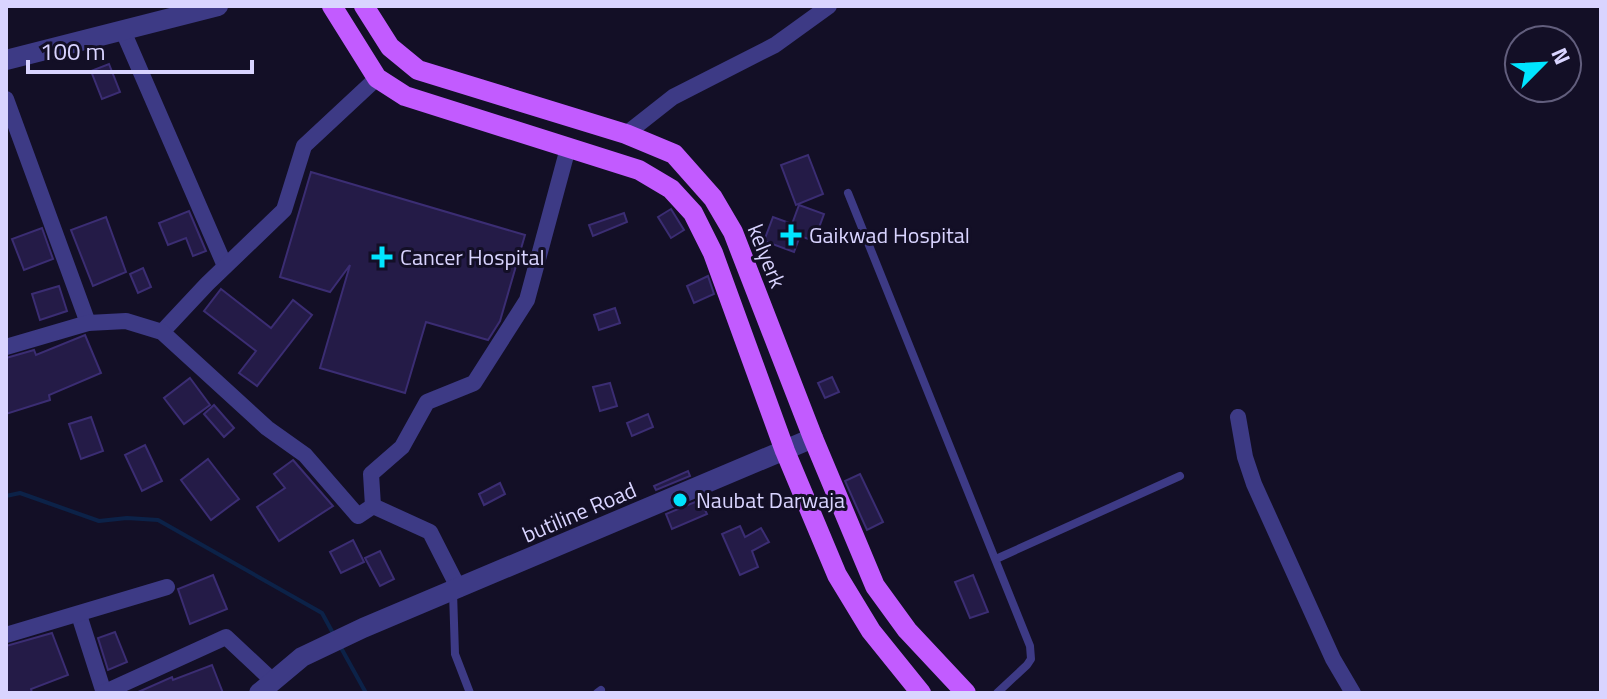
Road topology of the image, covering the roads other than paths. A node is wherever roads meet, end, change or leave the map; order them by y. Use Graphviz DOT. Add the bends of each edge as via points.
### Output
graph roads {
  1 [pos="216,6"];
  2 [pos="332,6"];
  3 [pos="364,6"];
  4 [pos="829,6"];
  5 [pos="123,31"];
  6 [pos="6,60"];
  7 [pos="377,78"];
  8 [pos="6,99"];
  9 [pos="626,134"];
  10 [pos="568,148"];
  11 [pos="848,193"];
  12 [pos="225,266"];
  13 [pos="88,323"];
  14 [pos="162,332"];
  15 [pos="6,347"];
  16 [pos="1238,417"];
  17 [pos="813,438"];
  18 [pos="785,451"];
  19 [pos="1180,476"];
  20 [pos="373,506"];
  21 [pos="996,559"];
  22 [pos="167,587"];
  23 [pos="456,590"];
  24 [pos="79,615"];
  25 [pos="6,635"];
  26 [pos="266,689"];
  27 [pos="104,693"];
  28 [pos="470,693"];
  29 [pos="921,693"];
  30 [pos="966,693"];
  31 [pos="997,693"];
  32 [pos="1353,693"];
  1 -- 5 [label="street"];
  2 -- 7 [label="main road"];
  3 -- 9 [label="main road, kelyerk" via="390,47 418,70"];
  4 -- 9 [label="street" via="775,45 673,97"];
  5 -- 6 [label="street"];
  5 -- 12 [label="street"];
  7 -- 10 [label="main road" via="405,96"];
  7 -- 12 [label="street" via="304,146 284,210"];
  8 -- 13 [label="street"];
  9 -- 17 [label="main road, kelyerk" via="674,154 713,198 733,232"];
  10 -- 18 [label="main road" via="639,170 671,189 693,213 713,253"];
  10 -- 20 [label="street" via="527,300 474,383 427,402 402,447 371,474"];
  11 -- 21 [label="lane"];
  12 -- 14 [label="street"];
  13 -- 14 [label="street" via="126,321"];
  13 -- 15 [label="street"];
  14 -- 20 [label="street" via="267,428 305,455 358,516"];
  16 -- 32 [label="street" via="1254,484"];
  17 -- 18 [label="street, butiline Road"];
  17 -- 30 [label="main road, kelyerk" via="875,586 907,630"];
  18 -- 23 [label="street, butiline Road"];
  18 -- 29 [label="main road" via="837,575 871,631"];
  19 -- 21 [label="lane"];
  20 -- 23 [label="street" via="430,532"];
  21 -- 31 [label="lane" via="1032,654"];
  22 -- 24 [label="street"];
  23 -- 26 [label="street, butiline Road" via="302,657"];
  23 -- 28 [label="lane" via="454,646"];
  24 -- 25 [label="street"];
  24 -- 27 [label="street"];
  26 -- 27 [label="street" via="226,637"];
}
